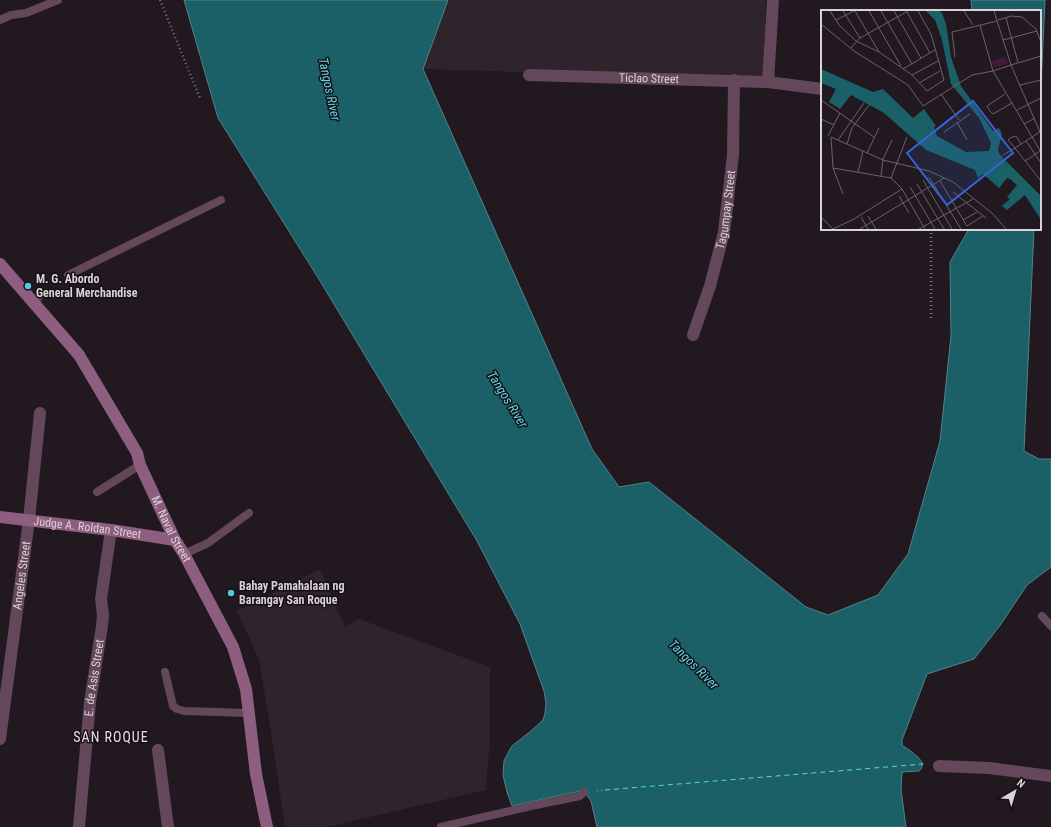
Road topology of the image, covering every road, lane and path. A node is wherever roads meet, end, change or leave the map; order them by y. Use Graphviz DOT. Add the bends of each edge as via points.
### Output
graph roads {
  1 [pos="58,0"];
  2 [pos="160,0"];
  3 [pos="773,0"];
  4 [pos="0,20"];
  5 [pos="529,75"];
  6 [pos="734,80"];
  7 [pos="768,82"];
  8 [pos="821,89"];
  9 [pos="200,98"];
  10 [pos="221,200"];
  11 [pos="931,230"];
  12 [pos="0,264"];
  13 [pos="68,275"];
  14 [pos="931,318"];
  15 [pos="693,334"];
  16 [pos="40,413"];
  17 [pos="140,465"];
  18 [pos="97,492"];
  19 [pos="249,513"];
  20 [pos="0,517"];
  21 [pos="29,520"];
  22 [pos="111,530"];
  23 [pos="175,540"];
  24 [pos="184,554"];
  25 [pos="1042,616"];
  26 [pos="1051,626"];
  27 [pos="165,672"];
  28 [pos="249,713"];
  29 [pos="0,739"];
  30 [pos="158,750"];
  31 [pos="939,766"];
  32 [pos="1051,776"];
  33 [pos="584,792"];
  34 [pos="79,827"];
  35 [pos="168,827"];
  36 [pos="267,827"];
  37 [pos="441,827"];
  1 -- 4 [label="lane"];
  2 -- 9 [label="path"];
  3 -- 7 [label="street"];
  5 -- 6 [label="street, Ticlao Street"];
  6 -- 7 [label="street, Ticlao Street"];
  6 -- 15 [label="street, Tagumpay Street" via="733,155 724,232 710,286"];
  7 -- 8 [label="street, Ticlao Street"];
  10 -- 13 [label="lane"];
  11 -- 14 [label="path"];
  12 -- 17 [label="main road, M. Naval Street" via="38,299 79,355 137,453"];
  16 -- 21 [label="street, Angeles Street"];
  17 -- 18 [label="lane"];
  17 -- 23 [label="main road, M. Naval Street"];
  19 -- 24 [label="lane" via="208,543"];
  20 -- 21 [label="main road, Judge A. Roldan Street"];
  21 -- 22 [label="main road, Judge A. Roldan Street"];
  21 -- 29 [label="street, Angeles Street"];
  22 -- 23 [label="main road, Judge A. Roldan Street"];
  22 -- 34 [label="street, E. de Asis Street" via="101,599 103,614 90,702"];
  23 -- 24 [label="main road, M. Naval Street"];
  24 -- 28 [label="main road, M. Naval Street" via="233,647 246,689"];
  25 -- 26 [label="lane"];
  27 -- 28 [label="lane" via="173,706 177,709"];
  28 -- 36 [label="main road, M. Naval Street" via="256,774"];
  30 -- 35 [label="street"];
  31 -- 32 [label="street" via="989,768"];
  33 -- 37 [label="lane" via="580,796"];
}
